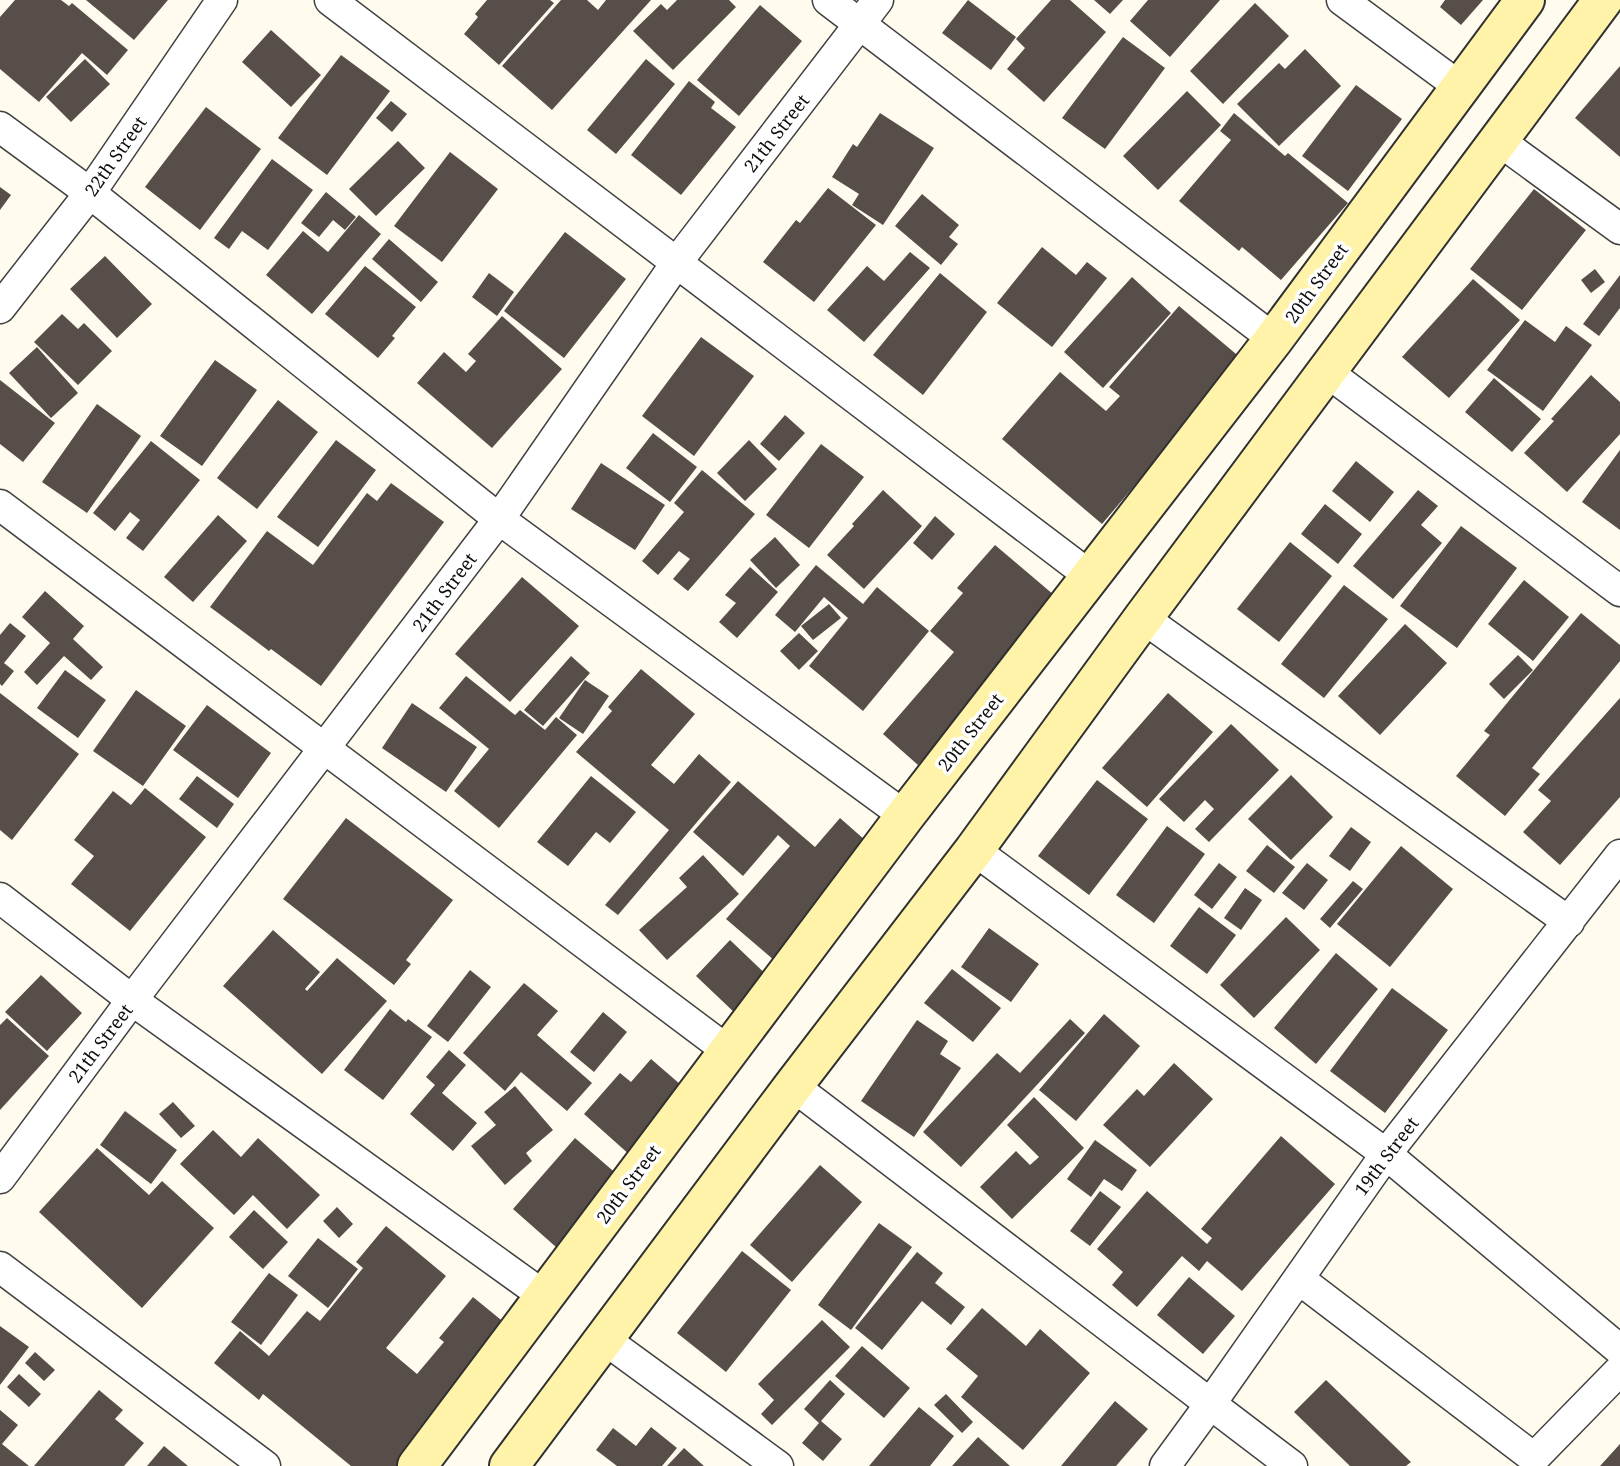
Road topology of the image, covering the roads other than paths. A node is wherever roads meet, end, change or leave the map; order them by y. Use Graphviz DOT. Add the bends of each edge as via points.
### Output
graph roads {
  1 [pos="222,0"];
  2 [pos="330,0"];
  3 [pos="828,0"];
  4 [pos="1342,0"];
  5 [pos="1525,0"];
  6 [pos="1603,0"];
  7 [pos="869,12"];
  8 [pos="1460,87"];
  9 [pos="0,127"];
  10 [pos="1498,140"];
  11 [pos="90,193"];
  12 [pos="1620,229"];
  13 [pos="677,262"];
  14 [pos="0,308"];
  15 [pos="1274,340"];
  16 [pos="1327,372"];
  17 [pos="0,505"];
  18 [pos="499,519"];
  19 [pos="1090,576"];
  20 [pos="1620,591"];
  21 [pos="1143,618"];
  22 [pos="324,750"];
  23 [pos="905,816"];
  24 [pos="974,850"];
  25 [pos="1620,855"];
  26 [pos="0,898"];
  27 [pos="1569,922"];
  28 [pos="132,1000"];
  29 [pos="728,1051"];
  30 [pos="793,1086"];
  31 [pos="1386,1154"];
  32 [pos="0,1178"];
  33 [pos="0,1267"];
  34 [pos="1299,1279"];
  35 [pos="544,1296"];
  36 [pos="604,1339"];
  37 [pos="1620,1350"];
  38 [pos="1620,1370"];
  39 [pos="1212,1403"];
  40 [pos="265,1466"];
  41 [pos="417,1466"];
  42 [pos="509,1466"];
  43 [pos="778,1466"];
  44 [pos="1165,1466"];
  45 [pos="1292,1466"];
  1 -- 11 [label="street, 22th Street"];
  2 -- 13 [label="street"];
  3 -- 7 [label="street"];
  4 -- 8 [label="street"];
  5 -- 8 [label="street, 20th Street"];
  6 -- 10 [label="street"];
  7 -- 13 [label="street, 21th Street"];
  7 -- 15 [label="street"];
  8 -- 15 [label="street, 20th Street"];
  9 -- 11 [label="street"];
  10 -- 12 [label="street"];
  10 -- 16 [label="street"];
  11 -- 14 [label="street, 22th Street"];
  11 -- 18 [label="street"];
  13 -- 18 [label="street, 21th Street"];
  13 -- 19 [label="street"];
  15 -- 19 [label="street, 20th Street"];
  16 -- 20 [label="street"];
  16 -- 21 [label="street"];
  17 -- 22 [label="street"];
  18 -- 22 [label="street, 21th Street"];
  18 -- 23 [label="street"];
  19 -- 23 [label="street, 20th Street"];
  21 -- 24 [label="street"];
  21 -- 27 [label="street"];
  22 -- 28 [label="street, 21th Street"];
  22 -- 29 [label="street"];
  23 -- 29 [label="street, 20th Street"];
  24 -- 30 [label="street"];
  24 -- 31 [label="street"];
  25 -- 27 [label="street, 19th Street"];
  26 -- 28 [label="street"];
  27 -- 31 [label="street, 19th Street"];
  28 -- 32 [label="street, 21th Street"];
  28 -- 35 [label="street"];
  29 -- 35 [label="street, 20th Street"];
  30 -- 36 [label="street"];
  30 -- 39 [label="street"];
  31 -- 34 [label="street, 19th Street"];
  31 -- 37 [label="street"];
  33 -- 40 [label="street"];
  34 -- 38 [label="street" via="1534,1458"];
  34 -- 39 [label="street, 19th Street"];
  35 -- 41 [label="street, 20th Street"];
  36 -- 42 [label="street"];
  36 -- 43 [label="street"];
  39 -- 44 [label="street, 19th Street"];
  39 -- 45 [label="street"];
}
